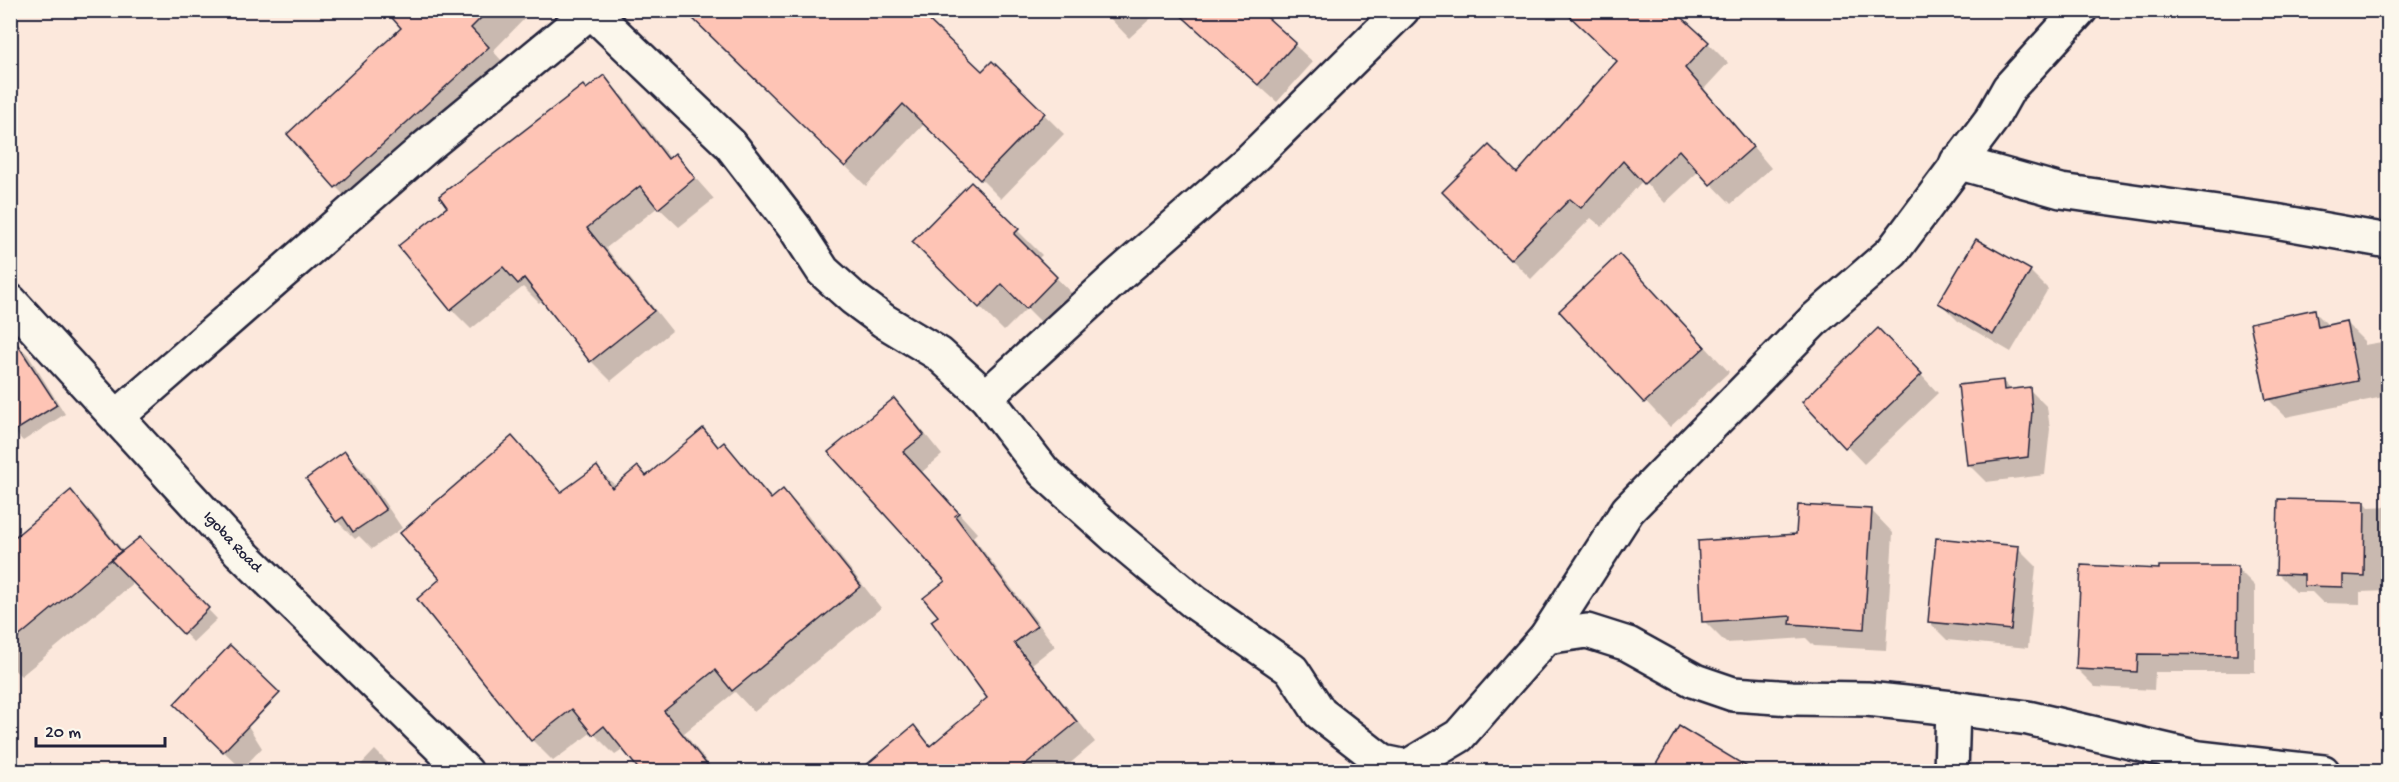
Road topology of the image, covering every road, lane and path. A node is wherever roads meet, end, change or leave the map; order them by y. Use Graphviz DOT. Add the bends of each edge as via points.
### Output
graph roads {
  1 [pos="1402,10"];
  2 [pos="2080,10"];
  3 [pos="1958,162"];
  4 [pos="2388,242"];
  5 [pos="10,301"];
  6 [pos="986,397"];
  7 [pos="117,417"];
  8 [pos="1546,637"];
  9 [pos="1953,708"];
  10 [pos="461,769"];
  11 [pos="1409,769"];
  12 [pos="1952,771"];
  13 [pos="2324,771"];
  1 -- 6 [label="street" via="1249,161"];
  2 -- 3 [label="street" via="2009,88 1991,120"];
  3 -- 4 [label="street" via="2061,191 2275,221"];
  3 -- 8 [label="street" via="1892,252 1814,320 1628,510"];
  5 -- 7 [label="street, Igoba Road"];
  6 -- 7 [label="street" via="939,354 884,321 823,271 730,144 591,10 426,147"];
  6 -- 11 [label="street" via="1044,472 1115,536 1194,602 1292,670 1320,713 1352,740 1383,762"];
  7 -- 10 [label="street, Igoba Road" via="240,552"];
  8 -- 9 [label="street" via="1587,631 1628,644 1695,681 1733,694 1867,699"];
  8 -- 11 [label="street" via="1459,736"];
  9 -- 12 [label="street"];
  9 -- 13 [label="street" via="2028,718 2199,758"];
}
